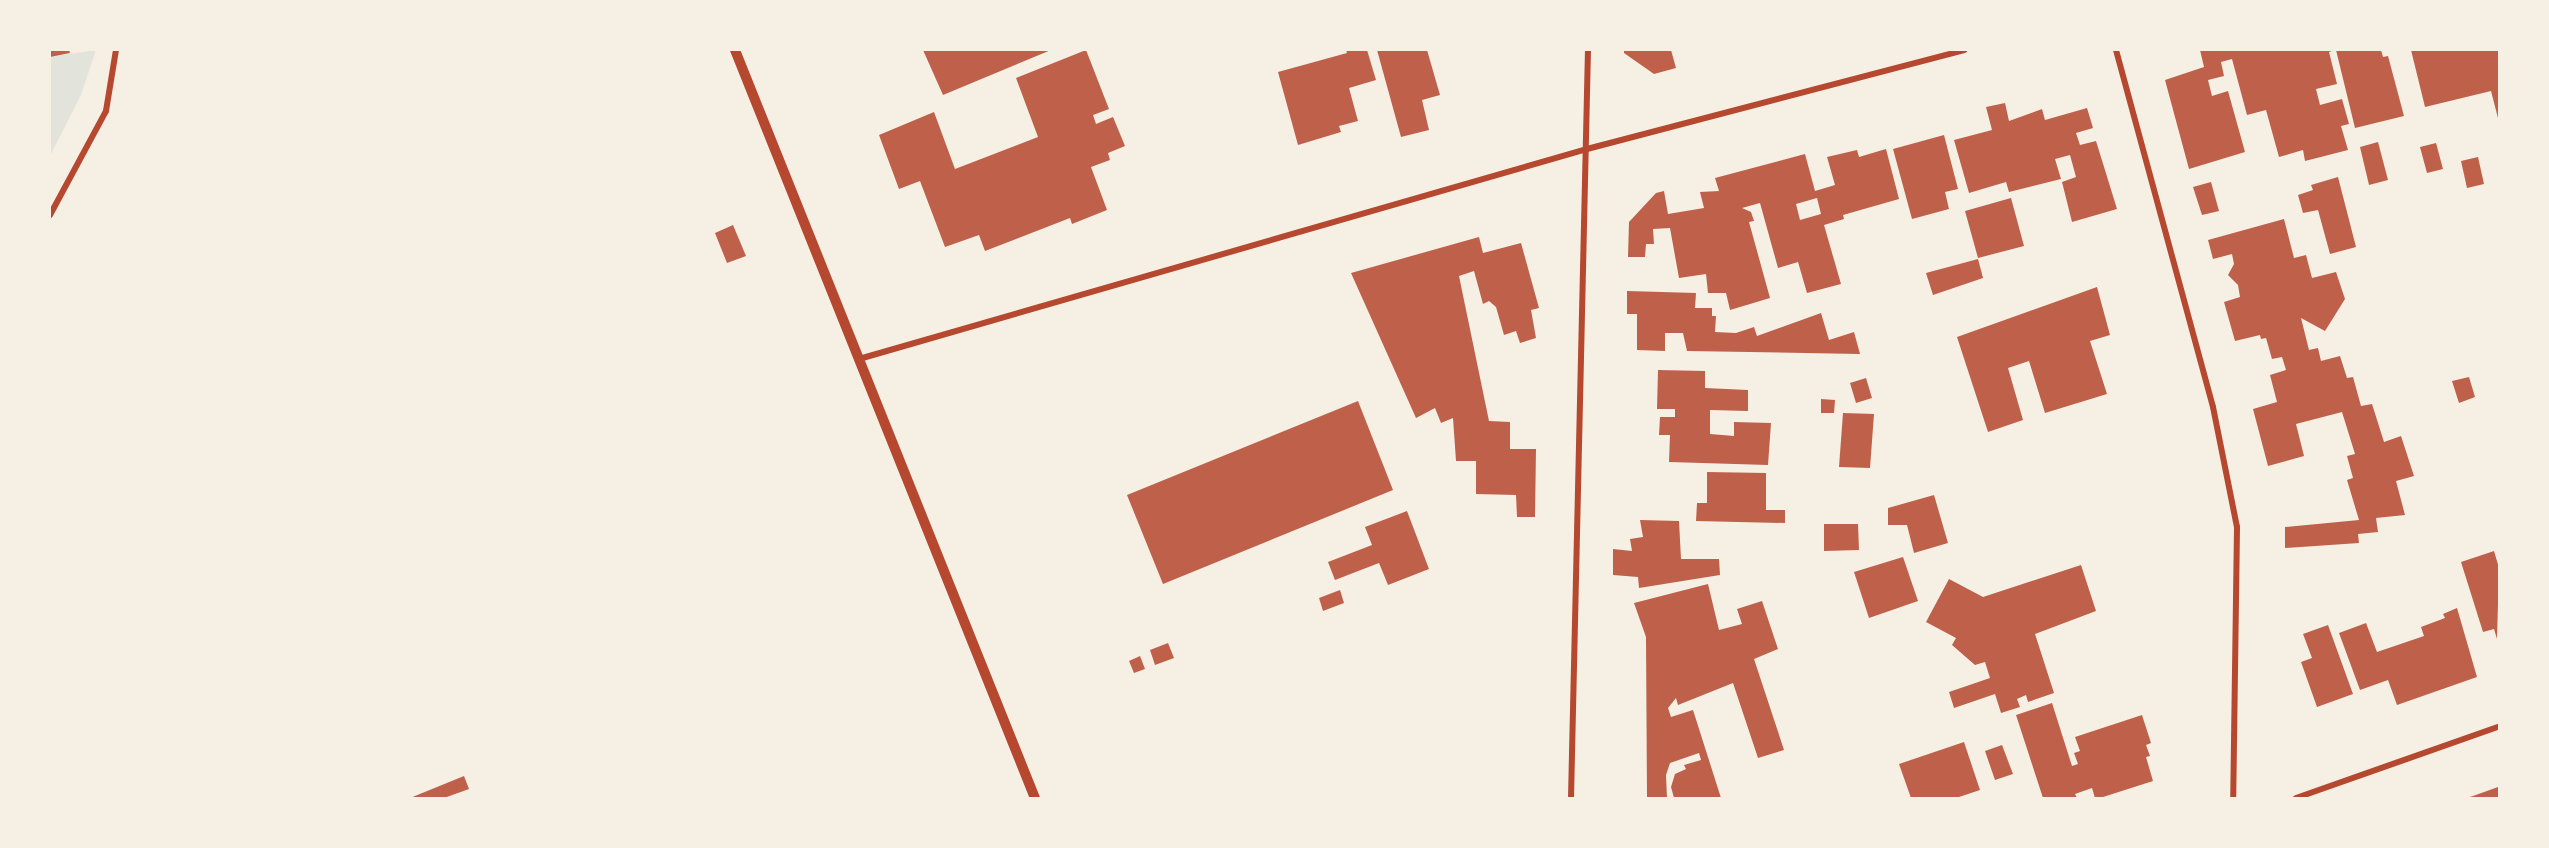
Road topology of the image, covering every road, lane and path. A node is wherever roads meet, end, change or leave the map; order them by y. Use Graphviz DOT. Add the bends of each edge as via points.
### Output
graph roads {
  1 [pos="116,50"];
  2 [pos="735,50"];
  3 [pos="1588,50"];
  4 [pos="1964,50"];
  5 [pos="2116,50"];
  6 [pos="1587,149"];
  7 [pos="50,215"];
  8 [pos="859,358"];
  9 [pos="2499,726"];
  10 [pos="1035,798"];
  11 [pos="1570,798"];
  12 [pos="2233,798"];
  13 [pos="2296,798"];
  1 -- 7 [label="street" via="106,111"];
  2 -- 8 [label="street"];
  3 -- 6 [label="street"];
  4 -- 6 [label="street"];
  5 -- 12 [label="street" via="2213,407 2237,527"];
  6 -- 8 [label="street"];
  6 -- 11 [label="street"];
  8 -- 10 [label="street"];
  9 -- 13 [label="street"];
}
